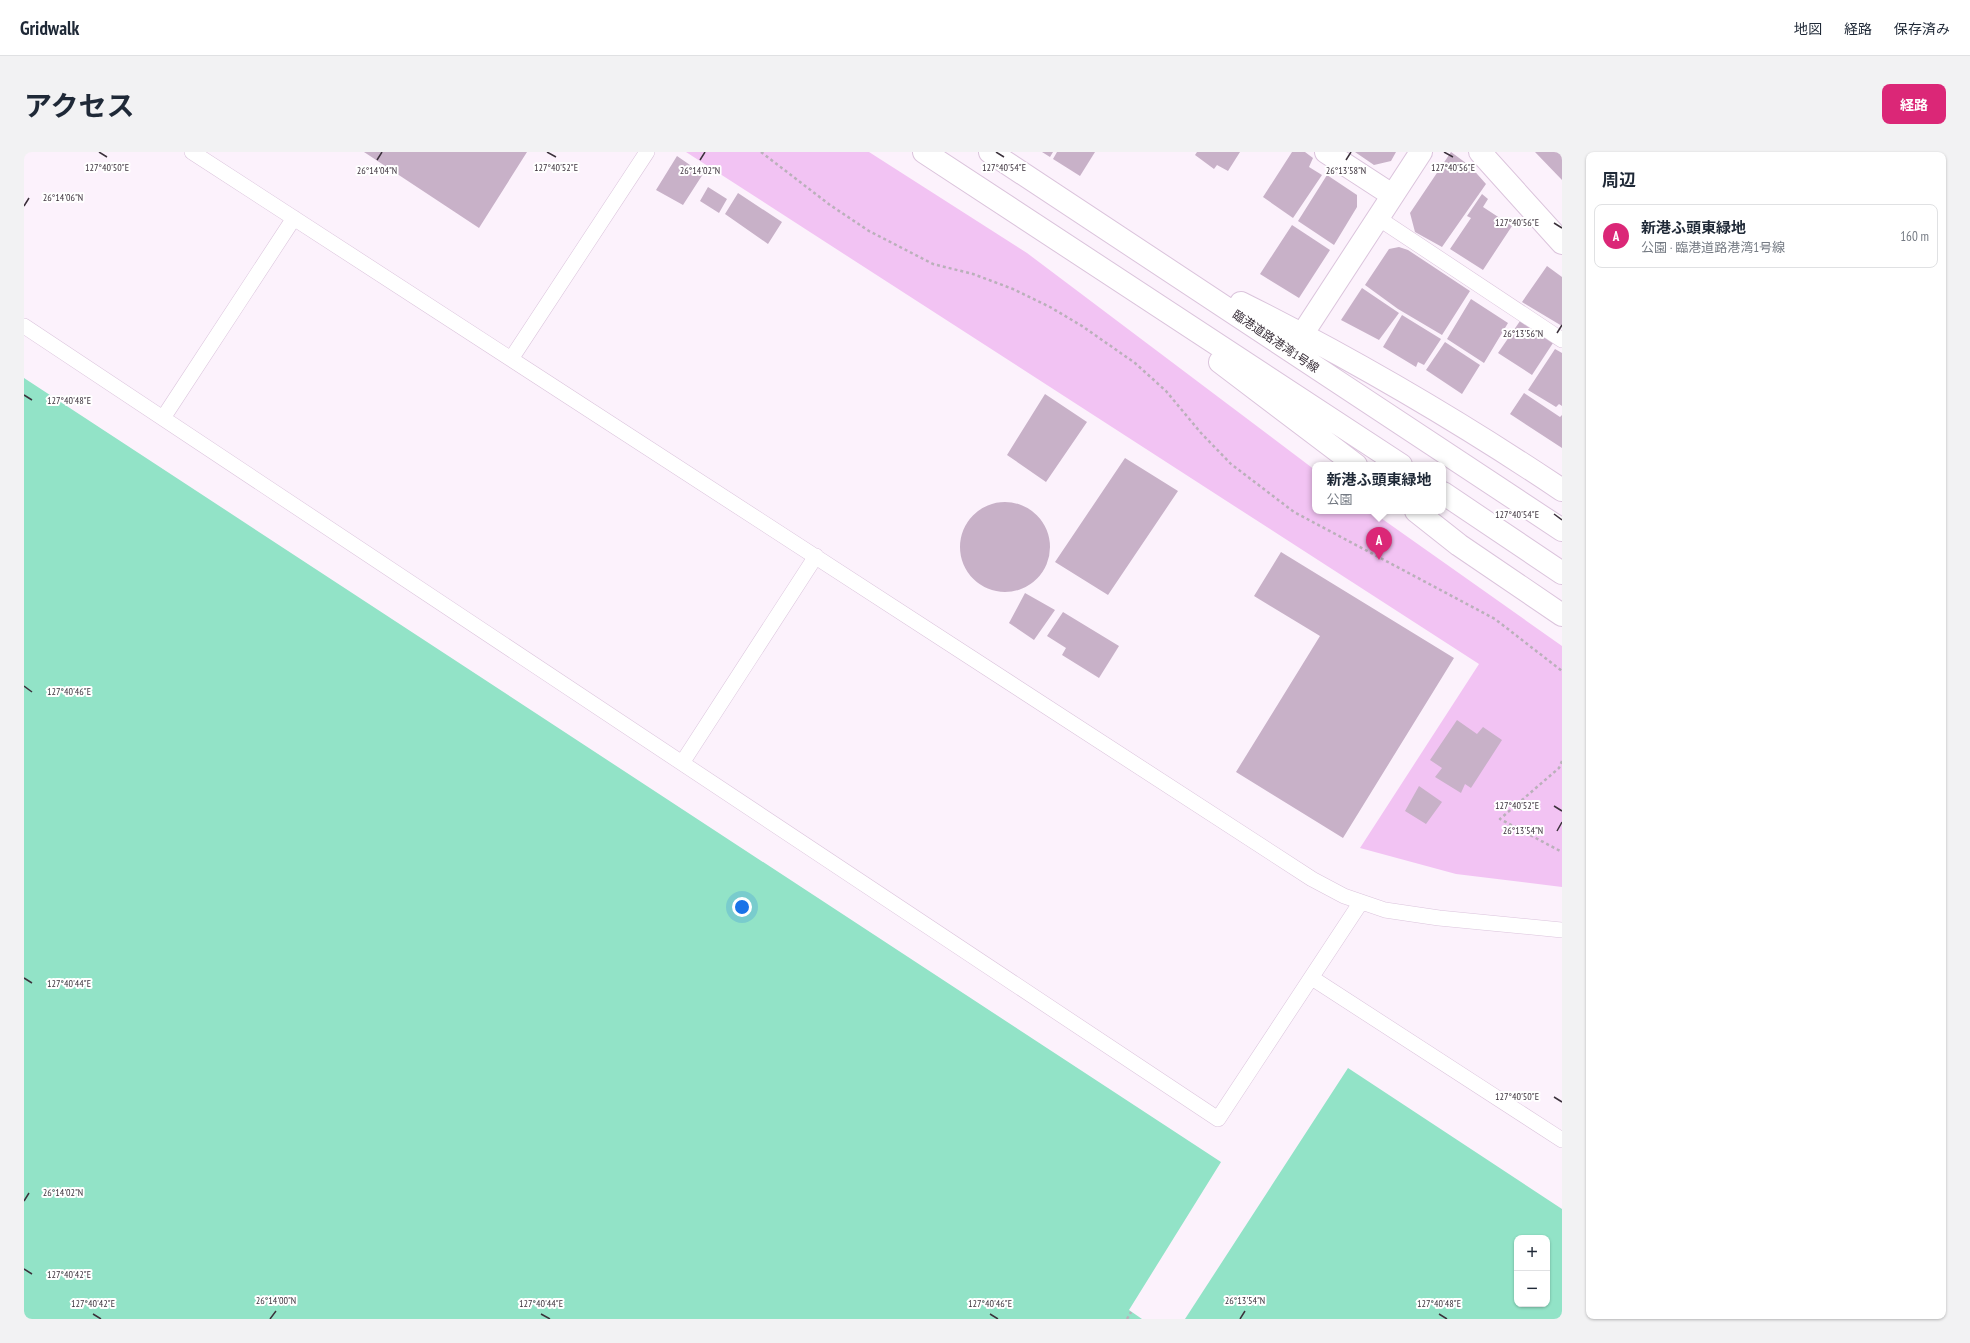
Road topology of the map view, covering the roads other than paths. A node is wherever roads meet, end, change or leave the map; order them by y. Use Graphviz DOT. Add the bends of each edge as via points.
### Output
graph roads {
  1 [pos="192,152"];
  2 [pos="647,152"];
  3 [pos="924,152"];
  4 [pos="990,152"];
  5 [pos="1326,152"];
  6 [pos="1421,152"];
  7 [pos="1480,152"];
  8 [pos="1392,195"];
  9 [pos="294,218"];
  10 [pos="1378,218"];
  11 [pos="1562,244"];
  12 [pos="1087,259"];
  13 [pos="24,326"];
  14 [pos="1562,340"];
  15 [pos="1297,342"];
  16 [pos="511,359"];
  17 [pos="163,418"];
  18 [pos="1352,462"];
  19 [pos="1396,462"];
  20 [pos="1562,490"];
  21 [pos="1446,495"];
  22 [pos="1420,514"];
  23 [pos="1562,530"];
  24 [pos="816,556"];
  25 [pos="1562,573"];
  26 [pos="1562,615"];
  27 [pos="682,763"];
  28 [pos="1362,902"];
  29 [pos="1562,930"];
  30 [pos="1312,978"];
  31 [pos="1562,1140"];
  1 -- 9 [label="lane"];
  2 -- 16 [label="lane"];
  3 -- 12 [label="street"];
  4 -- 15 [label="street" via="1154,259"];
  5 -- 8 [label="street"];
  6 -- 8 [label="street"];
  7 -- 11 [label="street"];
  8 -- 10 [label="street"];
  9 -- 16 [label="lane"];
  9 -- 17 [label="lane"];
  10 -- 14 [label="lane"];
  10 -- 15 [label="street"];
  12 -- 18 [label="street"];
  12 -- 19 [label="street"];
  13 -- 17 [label="lane"];
  15 -- 20 [label="street" via="1499,448"];
  15 -- 23 [label="street, 臨港道路港湾1号線"];
  16 -- 24 [label="lane"];
  17 -- 27 [label="lane"];
  21 -- 25 [label="street"];
  22 -- 26 [label="street" via="1459,545"];
  24 -- 27 [label="lane"];
  24 -- 28 [label="lane" via="1312,879 1344,896"];
  27 -- 30 [label="lane" via="1218,1119"];
  28 -- 29 [label="lane" via="1385,910 1439,918"];
  28 -- 30 [label="lane"];
  30 -- 31 [label="lane"];
}
